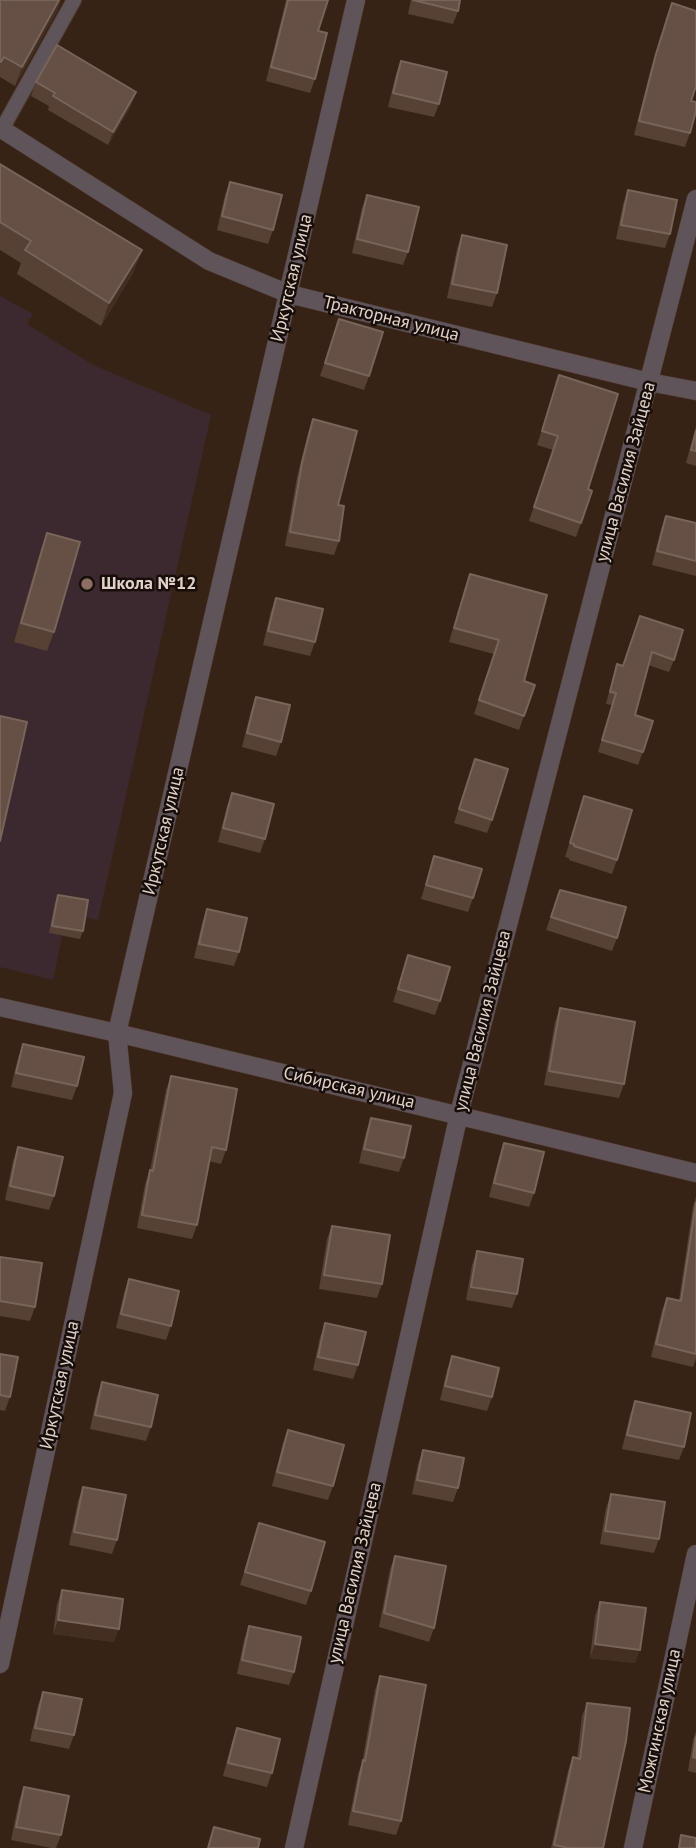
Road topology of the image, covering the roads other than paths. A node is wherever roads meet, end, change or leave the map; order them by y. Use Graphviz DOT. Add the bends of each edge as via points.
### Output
graph roads {
  1 [pos="74,0"];
  2 [pos="356,0"];
  3 [pos="1,128"];
  4 [pos="696,199"];
  5 [pos="289,294"];
  6 [pos="649,382"];
  7 [pos="696,391"];
  8 [pos="0,1007"];
  9 [pos="117,1033"];
  10 [pos="459,1114"];
  11 [pos="696,1173"];
  12 [pos="696,1553"];
  13 [pos="0,1664"];
  14 [pos="293,1848"];
  15 [pos="633,1848"];
  1 -- 3 [label="lane"];
  2 -- 5 [label="street, Иркутская улица"];
  3 -- 5 [label="street, Тракторная улица" via="209,261"];
  4 -- 6 [label="street, улица Василия Зайцева"];
  5 -- 6 [label="street, Тракторная улица"];
  5 -- 9 [label="street, Иркутская улица"];
  6 -- 7 [label="street, Тракторная улица"];
  6 -- 10 [label="street, улица Василия Зайцева"];
  8 -- 9 [label="street, Сибирская улица"];
  9 -- 10 [label="street, Сибирская улица"];
  9 -- 13 [label="street, Иркутская улица" via="123,1093"];
  10 -- 11 [label="street, Сибирская улица"];
  10 -- 14 [label="street, улица Василия Зайцева"];
  12 -- 15 [label="street, Можгинская улица"];
}
